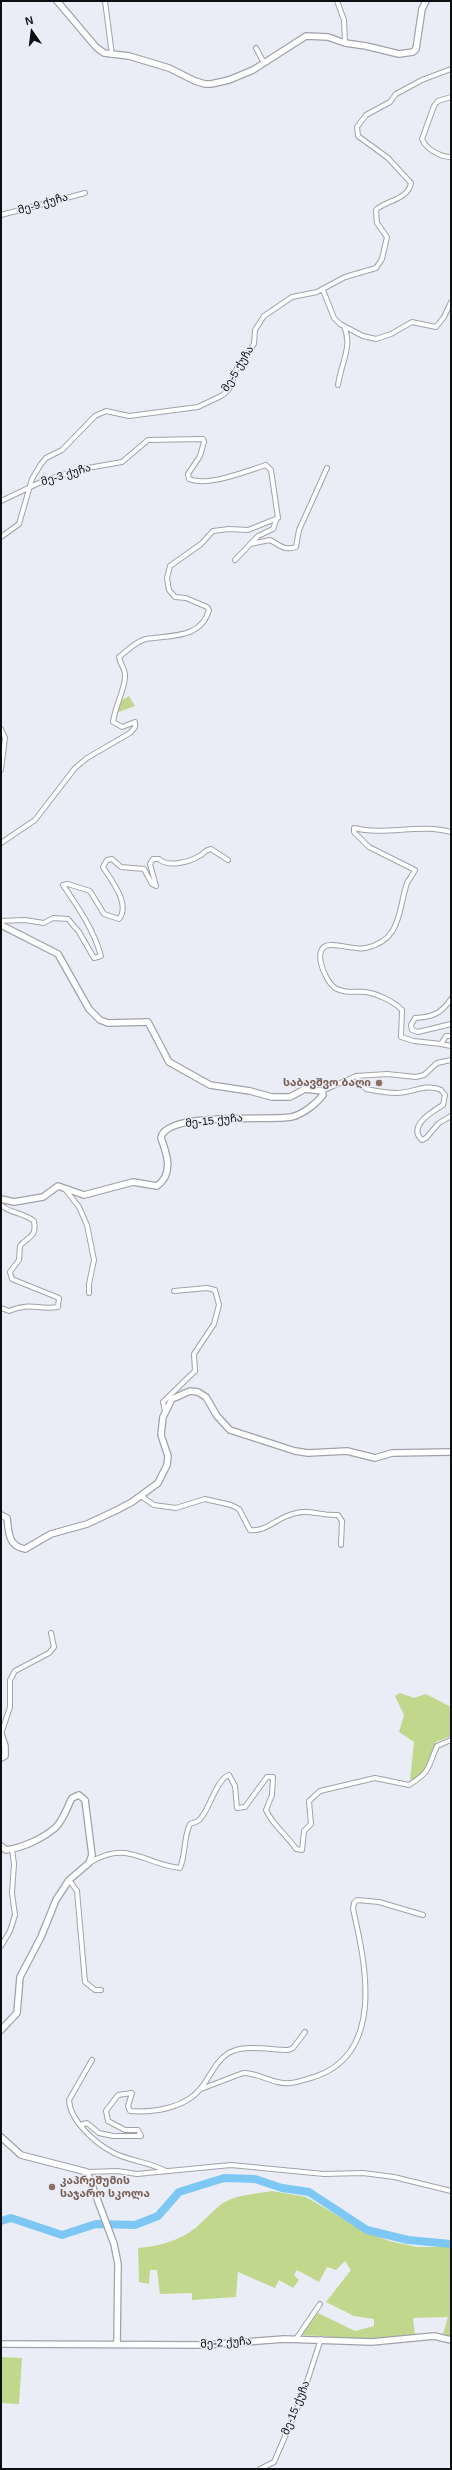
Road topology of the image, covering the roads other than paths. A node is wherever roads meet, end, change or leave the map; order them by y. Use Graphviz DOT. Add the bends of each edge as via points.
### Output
graph roads {
  1 [pos="57,1"];
  2 [pos="105,1"];
  3 [pos="336,1"];
  4 [pos="426,1"];
  5 [pos="345,43"];
  6 [pos="256,48"];
  7 [pos="112,55"];
  8 [pos="264,63"];
  9 [pos="451,69"];
  10 [pos="451,97"];
  11 [pos="451,157"];
  12 [pos="84,193"];
  13 [pos="1,215"];
  14 [pos="323,290"];
  15 [pos="451,302"];
  16 [pos="344,326"];
  17 [pos="338,385"];
  18 [pos="327,468"];
  19 [pos="31,488"];
  20 [pos="1,501"];
  21 [pos="278,518"];
  22 [pos="1,537"];
  23 [pos="250,544"];
  24 [pos="235,560"];
  25 [pos="1,729"];
  26 [pos="1,770"];
  27 [pos="451,832"];
  28 [pos="1,843"];
  29 [pos="228,860"];
  30 [pos="1,921"];
  31 [pos="1,925"];
  32 [pos="451,999"];
  33 [pos="451,1024"];
  34 [pos="451,1036"];
  35 [pos="441,1044"];
  36 [pos="451,1046"];
  37 [pos="451,1060"];
  38 [pos="356,1076"];
  39 [pos="322,1091"];
  40 [pos="451,1116"];
  41 [pos="63,1187"];
  42 [pos="1,1199"];
  43 [pos="1,1204"];
  44 [pos="174,1291"];
  45 [pos="89,1293"];
  46 [pos="1,1308"];
  47 [pos="165,1411"];
  48 [pos="451,1452"];
  49 [pos="141,1496"];
  50 [pos="1,1515"];
  51 [pos="342,1545"];
  52 [pos="51,1633"];
  53 [pos="1,1734"];
  54 [pos="451,1740"];
  55 [pos="1,1758"];
  56 [pos="1,1846"];
  57 [pos="12,1849"];
  58 [pos="89,1863"];
  59 [pos="69,1880"];
  60 [pos="423,1915"];
  61 [pos="1,1946"];
  62 [pos="101,1990"];
  63 [pos="1,2030"];
  64 [pos="306,2032"];
  65 [pos="92,2060"];
  66 [pos="201,2089"];
  67 [pos="80,2125"];
  68 [pos="1,2137"];
  69 [pos="87,2172"];
  70 [pos="166,2172"];
  71 [pos="451,2191"];
  72 [pos="320,2304"];
  73 [pos="296,2339"];
  74 [pos="321,2339"];
  75 [pos="451,2340"];
  76 [pos="1,2344"];
  77 [pos="117,2344"];
  78 [pos="260,2469"];
  1 -- 7 [label="street" via="96,48"];
  2 -- 7 [label="street"];
  3 -- 5 [label="street" via="344,20"];
  4 -- 5 [label="street" via="422,9 415,51 399,54"];
  5 -- 8 [label="street" via="328,38 303,36"];
  6 -- 8 [label="street"];
  7 -- 8 [label="street" via="129,56 168,68 195,82 211,84 239,76"];
  9 -- 14 [label="street, მე-5 ქუჩა" via="407,87 396,94 390,102 366,115 359,122 356,131 358,136 388,158 410,185 405,194 380,205 376,210 377,223 387,237 382,259 376,268 345,277"];
  10 -- 11 [label="street" via="438,101 434,106 422,139 425,145 445,157"];
  12 -- 13 [label="street, მე-9 ქუჩა"];
  14 -- 16 [label="street" via="334,318"];
  14 -- 19 [label="street, მე-5 ქუჩა" via="286,299 264,316 255,330 254,344 237,368 229,389 223,394 198,407 157,414 129,416 113,411 101,412 62,450 46,458 32,479"];
  15 -- 16 [label="street" via="444,317 436,326 412,322 391,334 376,338 363,336"];
  16 -- 17 [label="street" via="349,342"];
  18 -- 23 [label="street" via="299,530 296,547 283,548 270,540"];
  19 -- 20 [label="street"];
  19 -- 21 [label="street, მე-3 ქუჩა" via="43,481 82,469 122,462 148,440 203,439 200,456 188,474 189,479 194,481 233,477 266,465 272,470"];
  19 -- 22 [label="street, მე-5 ქუჩა" via="19,524"];
  21 -- 23 [label="street" via="273,529 258,536"];
  21 -- 28 [label="street" via="248,530 212,531 201,544 170,566 168,590 175,596 186,598 210,610 206,621 187,634 144,639 119,657 125,674 124,686 114,707 113,722 122,727 135,722 135,727 130,734 87,758 75,768 35,820"];
  23 -- 24 [label="street"];
  25 -- 26 [label="street" via="5,738"];
  27 -- 35 [label="street" via="374,832 354,828 354,832 369,847 415,870 408,882 398,922 390,934 381,942 365,948 331,944 324,948 320,955 323,972 335,988 350,993 365,992 398,1005 402,1010 401,1036 414,1042"];
  29 -- 30 [label="street" via="211,849 170,865 153,859 150,864 156,886 152,884 144,869 121,867 112,859 107,860 103,867 123,906 119,919 104,914 90,891 68,884 63,886 80,910 98,944 101,956 94,958 80,932 68,919 53,918 44,923 25,920"];
  31 -- 39 [label="street" via="58,954 89,1009 100,1020 108,1023 148,1022 169,1062 203,1082 216,1087 250,1091 272,1097 290,1097 306,1089"];
  32 -- 33 [label="street" via="440,1012 430,1017 415,1018 411,1025 412,1030 418,1032"];
  34 -- 35 [label="street" via="446,1036"];
  35 -- 36 [label="street"];
  37 -- 38 [label="street" via="437,1063 424,1075 416,1077 387,1074"];
  38 -- 39 [label="street"];
  38 -- 40 [label="street" via="366,1089 399,1093 431,1087 441,1090 445,1095 443,1105 425,1116 418,1128 422,1140 439,1123"];
  39 -- 41 [label="street, მე-15 ქუჩა" via="323,1095 318,1102 292,1117 195,1121 164,1131 161,1138 169,1157 162,1180 157,1186 133,1182 84,1196"];
  41 -- 42 [label="street" via="55,1186 43,1197 14,1202"];
  41 -- 45 [label="street" via="82,1211 87,1225 94,1260 88,1284"];
  43 -- 46 [label="street" via="27,1216 34,1221 35,1227 28,1241 20,1246 19,1260 10,1272 12,1279 59,1298 58,1307 48,1309 23,1306 9,1311"];
  44 -- 47 [label="street" via="206,1288 215,1290 218,1305 214,1324 194,1354 195,1371 163,1402"];
  47 -- 48 [label="street" via="172,1399 190,1391 198,1392 206,1397 217,1416 230,1430 295,1451 347,1451 375,1458 392,1453"];
  47 -- 49 [label="street" via="161,1435 168,1456 166,1465 158,1482"];
  49 -- 50 [label="street" via="98,1519 51,1534 25,1548 16,1547 12,1542 7,1518"];
  49 -- 51 [label="street" via="154,1505 176,1508 205,1499 231,1505 239,1509 250,1530 260,1531 288,1516 308,1510 338,1515 342,1521"];
  52 -- 53 [label="street" via="54,1647 49,1653 20,1667 10,1680 10,1707"];
  53 -- 55 [label="street" via="6,1752"];
  54 -- 58 [label="street" via="436,1746 431,1765 425,1775 409,1785 375,1778 320,1791 309,1801 311,1824 304,1831 302,1850 296,1849 290,1839 270,1820 266,1810 272,1795 273,1777 267,1777 241,1809 237,1808 235,1786 230,1775 225,1776 219,1784 200,1820 190,1824 185,1834 180,1868 170,1867 130,1852 116,1852 98,1857"];
  56 -- 57 [label="street" via="6,1850"];
  57 -- 58 [label="street" via="28,1844 55,1828 72,1798 79,1796 85,1800 87,1809 92,1848"];
  57 -- 61 [label="street" via="15,1915 10,1931"];
  58 -- 59 [label="street"];
  59 -- 62 [label="street" via="77,1891 85,1982 95,1990"];
  59 -- 63 [label="street" via="56,1900 41,1937 20,1977 17,2013"];
  60 -- 66 [label="street" via="380,1902 357,1900 354,1903 353,1909 362,1948 364,2018 362,2031 349,2055 338,2066 292,2084 243,2073"];
  64 -- 66 [label="street" via="293,2048 288,2050 241,2049 231,2052 216,2065"];
  65 -- 67 [label="street" via="69,2100 69,2107"];
  66 -- 67 [label="street" via="168,2108 142,2112 128,2110 132,2093 118,2095 106,2111 108,2121 125,2130 138,2130 141,2136 113,2136 99,2133 87,2123"];
  67 -- 70 [label="street" via="114,2153 154,2164"];
  68 -- 69 [label="street" via="21,2155"];
  69 -- 70 [label="street"];
  69 -- 77 [label="street" via="114,2244 118,2264"];
  70 -- 71 [label="street" via="231,2165 324,2174 394,2177"];
  72 -- 73 [label="street"];
  73 -- 74 [label="street, მე-2 ქუჩა"];
  73 -- 77 [label="street, მე-2 ქუჩა" via="206,2346"];
  74 -- 75 [label="street, მე-2 ქუჩა" via="372,2342 434,2336"];
  74 -- 78 [label="street, მე-15 ქუჩა" via="302,2397 274,2462"];
  76 -- 77 [label="street, მე-2 ქუჩა"];
}
